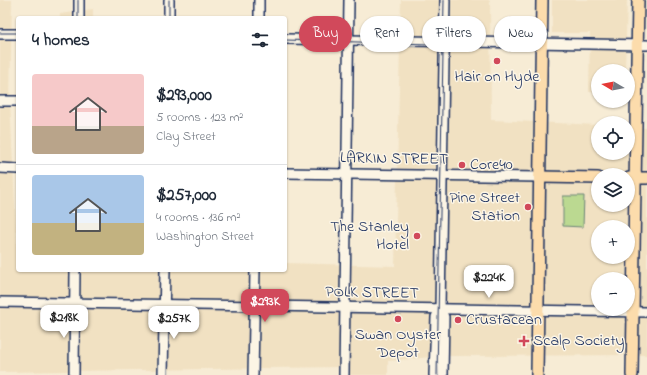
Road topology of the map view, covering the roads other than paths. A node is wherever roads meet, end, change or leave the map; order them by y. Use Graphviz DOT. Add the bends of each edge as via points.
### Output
graph roads {
  1 [pos="79,0"];
  2 [pos="169,0"];
  3 [pos="259,0"];
  4 [pos="349,0"];
  5 [pos="445,0"];
  6 [pos="542,0"];
  7 [pos="638,0"];
  8 [pos="79,16"];
  9 [pos="169,16"];
  10 [pos="259,16"];
  11 [pos="349,16"];
  12 [pos="445,16"];
  13 [pos="542,16"];
  14 [pos="0,34"];
  15 [pos="16,34"];
  16 [pos="287,39"];
  17 [pos="299,39"];
  18 [pos="352,40"];
  19 [pos="422,42"];
  20 [pos="547,43"];
  21 [pos="642,45"];
  22 [pos="349,52"];
  23 [pos="444,52"];
  24 [pos="542,52"];
  25 [pos="0,101"];
  26 [pos="16,101"];
  27 [pos="0,168"];
  28 [pos="633,168"];
  29 [pos="16,169"];
  30 [pos="287,173"];
  31 [pos="347,174"];
  32 [pos="442,175"];
  33 [pos="540,177"];
  34 [pos="591,178"];
  35 [pos="635,178"];
  36 [pos="647,178"];
  37 [pos="632,212"];
  38 [pos="75,272"];
  39 [pos="165,272"];
  40 [pos="255,272"];
  41 [pos="633,272"];
  42 [pos="0,302"];
  43 [pos="75,303"];
  44 [pos="164,305"];
  45 [pos="254,306"];
  46 [pos="345,308"];
  47 [pos="440,309"];
  48 [pos="538,311"];
  49 [pos="591,312"];
  50 [pos="635,312"];
  51 [pos="647,312"];
  52 [pos="633,316"];
  53 [pos="74,375"];
  54 [pos="163,375"];
  55 [pos="254,375"];
  56 [pos="344,375"];
  57 [pos="434,375"];
  58 [pos="443,375"];
  59 [pos="536,375"];
  60 [pos="632,375"];
  1 -- 8 [label="street"];
  2 -- 9 [label="street"];
  3 -- 10 [label="street"];
  4 -- 11 [label="street"];
  5 -- 12 [label="street"];
  6 -- 13 [label="main road"];
  7 -- 21 [label="main road"];
  14 -- 15 [label="street"];
  16 -- 17 [label="street"];
  18 -- 19 [label="street"];
  20 -- 21 [label="street"];
  21 -- 28 [label="main road"];
  22 -- 31 [label="street"];
  23 -- 32 [label="street"];
  24 -- 33 [label="main road"];
  25 -- 26 [label="street"];
  27 -- 29 [label="street"];
  30 -- 31 [label="street, LARKIN STREET"];
  31 -- 32 [label="street, LARKIN STREET"];
  31 -- 46 [label="street"];
  32 -- 33 [label="street, LARKIN STREET"];
  32 -- 47 [label="street"];
  33 -- 34 [label="main road, LARKIN STREET"];
  33 -- 48 [label="main road"];
  35 -- 36 [label="main road"];
  37 -- 41 [label="main road"];
  38 -- 43 [label="street"];
  39 -- 44 [label="street"];
  40 -- 45 [label="street"];
  42 -- 43 [label="street, POLK STREET"];
  43 -- 44 [label="street, POLK STREET"];
  43 -- 53 [label="street"];
  44 -- 45 [label="street, POLK STREET"];
  44 -- 54 [label="street"];
  45 -- 46 [label="street, POLK STREET"];
  45 -- 55 [label="street"];
  46 -- 47 [label="street, POLK STREET"];
  46 -- 56 [label="street"];
  47 -- 48 [label="street, POLK STREET"];
  47 -- 57 [label="street" via="436,317"];
  47 -- 58 [label="street" via="444,317"];
  48 -- 49 [label="street, POLK STREET"];
  48 -- 59 [label="main road"];
  50 -- 51 [label="street, POLK STREET"];
  52 -- 60 [label="main road"];
}
